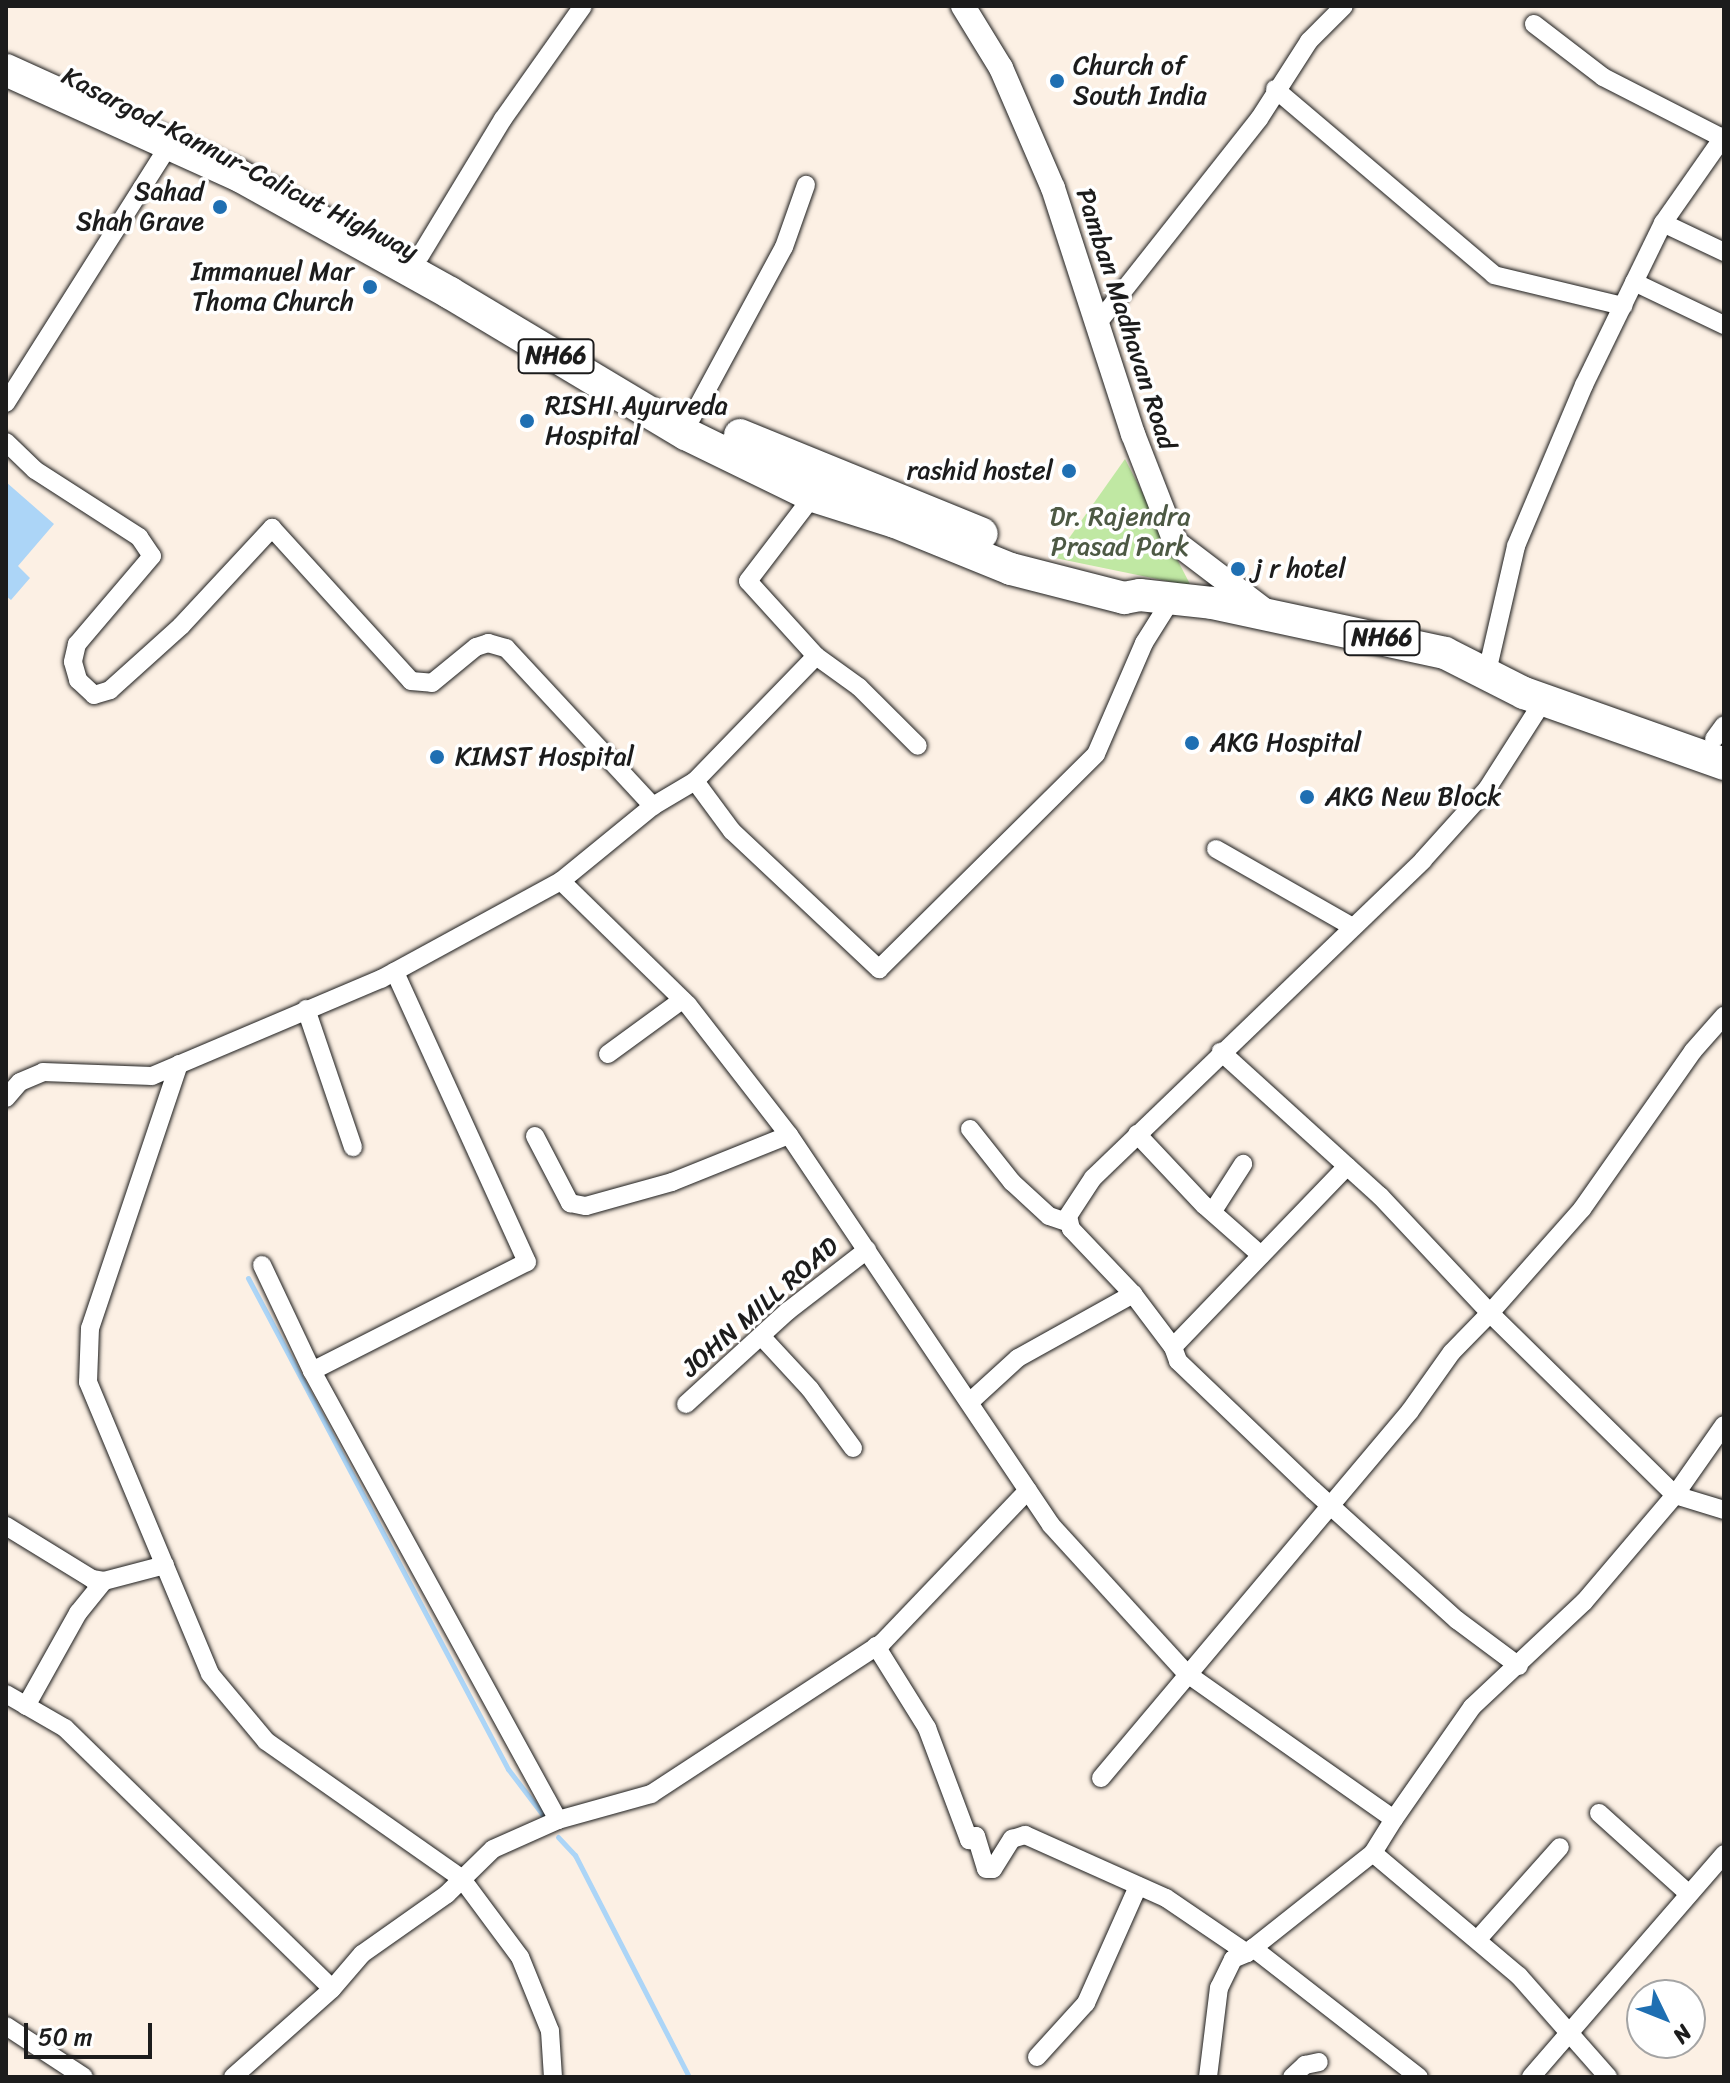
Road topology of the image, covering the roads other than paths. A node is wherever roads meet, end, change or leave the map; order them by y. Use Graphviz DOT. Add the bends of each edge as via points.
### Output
graph roads {
  1 [pos="583,6"];
  2 [pos="963,6"];
  3 [pos="1344,6"];
  4 [pos="1534,24"];
  5 [pos="6,47"];
  6 [pos="6,70"];
  7 [pos="1275,89"];
  8 [pos="1723,137"];
  9 [pos="169,145"];
  10 [pos="806,185"];
  11 [pos="1663,223"];
  12 [pos="1724,252"];
  13 [pos="420,256"];
  14 [pos="1634,282"];
  15 [pos="1623,306"];
  16 [pos="1097,324"];
  17 [pos="1724,325"];
  18 [pos="6,403"];
  19 [pos="692,417"];
  20 [pos="6,442"];
  21 [pos="813,496"];
  22 [pos="898,512"];
  23 [pos="1145,594"];
  24 [pos="1273,617"];
  25 [pos="816,656"];
  26 [pos="1516,684"];
  27 [pos="1722,742"];
  28 [pos="918,746"];
  29 [pos="695,781"];
  30 [pos="653,806"];
  31 [pos="1216,849"];
  32 [pos="561,881"];
  33 [pos="1351,926"];
  34 [pos="395,972"];
  35 [pos="682,1000"];
  36 [pos="306,1009"];
  37 [pos="1724,1016"];
  38 [pos="1221,1052"];
  39 [pos="608,1054"];
  40 [pos="179,1064"];
  41 [pos="6,1098"];
  42 [pos="970,1129"];
  43 [pos="1137,1134"];
  44 [pos="789,1135"];
  45 [pos="535,1136"];
  46 [pos="353,1147"];
  47 [pos="1243,1164"];
  48 [pos="1347,1166"];
  49 [pos="1213,1211"];
  50 [pos="1069,1223"];
  51 [pos="867,1250"];
  52 [pos="1261,1255"];
  53 [pos="262,1265"];
  54 [pos="1133,1294"];
  55 [pos="1490,1313"];
  56 [pos="761,1336"];
  57 [pos="1173,1347"];
  58 [pos="312,1371"];
  59 [pos="972,1400"];
  60 [pos="686,1404"];
  61 [pos="1724,1425"];
  62 [pos="853,1448"];
  63 [pos="1028,1490"];
  64 [pos="1675,1495"];
  65 [pos="1329,1505"];
  66 [pos="1724,1510"];
  67 [pos="6,1526"];
  68 [pos="165,1565"];
  69 [pos="104,1581"];
  70 [pos="876,1646"];
  71 [pos="1519,1666"];
  72 [pos="1186,1673"];
  73 [pos="6,1694"];
  74 [pos="26,1706"];
  75 [pos="1101,1778"];
  76 [pos="1599,1813"];
  77 [pos="1394,1819"];
  78 [pos="558,1820"];
  79 [pos="1560,1847"];
  80 [pos="1373,1853"];
  81 [pos="1724,1854"];
  82 [pos="462,1879"];
  83 [pos="1138,1886"];
  84 [pos="1689,1894"];
  85 [pos="1478,1939"];
  86 [pos="1250,1951"];
  87 [pos="332,1989"];
  88 [pos="6,2026"];
  89 [pos="1571,2030"];
  90 [pos="1037,2057"];
  91 [pos="60,2061"];
  92 [pos="1319,2062"];
  93 [pos="48,2077"];
  94 [pos="84,2077"];
  95 [pos="233,2077"];
  96 [pos="553,2077"];
  97 [pos="1208,2077"];
  98 [pos="1292,2077"];
  99 [pos="1419,2077"];
  100 [pos="1531,2077"];
  101 [pos="1608,2077"];
  1 -- 13 [label="street" via="503,119"];
  2 -- 16 [label="main road, Pamban Madhavan Road" via="1001,68 1053,188"];
  3 -- 7 [label="street" via="1309,41"];
  4 -- 8 [label="street" via="1603,77"];
  5 -- 13 [label="highway, Kasargod-Kannur-Calicut Highway / NH66" via="273,175"];
  6 -- 9 [label="highway, Kasargod-Kannur-Calicut Highway / NH66"];
  7 -- 15 [label="street" via="1494,275"];
  7 -- 16 [label="street" via="1259,119"];
  8 -- 11 [label="street"];
  9 -- 18 [label="street"];
  9 -- 21 [label="highway, Kasargod-Kannur-Calicut Highway / NH66" via="313,215 686,434"];
  10 -- 19 [label="street" via="784,247"];
  11 -- 12 [label="street"];
  11 -- 14 [label="street"];
  13 -- 19 [label="highway, Kasargod-Kannur-Calicut Highway / NH66"];
  14 -- 15 [label="street"];
  14 -- 17 [label="street"];
  15 -- 26 [label="street" via="1516,546"];
  16 -- 24 [label="main road, Pamban Madhavan Road" via="1175,542"];
  19 -- 22 [label="highway, Kasargod-Kannur-Calicut Highway / NH66"];
  20 -- 30 [label="street" via="35,470 139,537 152,556 77,644 73,662 78,680 94,695 110,690 181,626 272,528 404,675 432,683 476,647 488,643 506,648"];
  21 -- 22 [label="highway, Kasargod-Kannur-Calicut Highway / NH66"];
  21 -- 25 [label="street" via="748,581"];
  22 -- 23 [label="highway, Kasargod-Kannur-Calicut Highway / NH66"];
  23 -- 24 [label="highway, Kasargod-Kannur-Calicut Highway / NH66"];
  23 -- 29 [label="street" via="1144,643 1096,754 879,969 732,831"];
  24 -- 26 [label="highway, Kasargod-Kannur-Calicut Highway / NH66" via="1445,653"];
  25 -- 28 [label="street" via="859,687"];
  25 -- 29 [label="street"];
  26 -- 27 [label="highway, Kasargod-Kannur-Calicut Highway / NH66"];
  26 -- 33 [label="street" via="1487,789 1423,860"];
  29 -- 30 [label="street"];
  30 -- 32 [label="street"];
  31 -- 33 [label="street"];
  32 -- 34 [label="street"];
  32 -- 35 [label="street"];
  33 -- 38 [label="street"];
  34 -- 36 [label="street"];
  34 -- 58 [label="street" via="527,1262"];
  35 -- 39 [label="street"];
  35 -- 44 [label="street"];
  36 -- 40 [label="street"];
  36 -- 46 [label="street"];
  37 -- 55 [label="street" via="1693,1051 1582,1209"];
  38 -- 43 [label="street"];
  38 -- 48 [label="street"];
  40 -- 41 [label="street" via="152,1076 43,1072 20,1082"];
  40 -- 68 [label="street" via="90,1328 88,1382"];
  42 -- 50 [label="street" via="1012,1182 1049,1216"];
  43 -- 49 [label="street"];
  43 -- 50 [label="street" via="1093,1178 1068,1216"];
  44 -- 45 [label="street" via="672,1182 586,1206 570,1203"];
  44 -- 51 [label="street"];
  47 -- 49 [label="street"];
  48 -- 52 [label="street"];
  48 -- 55 [label="street"];
  49 -- 52 [label="street"];
  50 -- 54 [label="street"];
  51 -- 56 [label="street, JOHN MILL ROAD"];
  51 -- 59 [label="street"];
  52 -- 57 [label="street"];
  53 -- 58 [label="street"];
  54 -- 57 [label="street"];
  54 -- 59 [label="street" via="1018,1358"];
  55 -- 64 [label="street"];
  55 -- 65 [label="street"];
  56 -- 60 [label="street, JOHN MILL ROAD"];
  56 -- 62 [label="street" via="810,1389"];
  57 -- 65 [label="street" via="1178,1361"];
  58 -- 78 [label="street"];
  59 -- 63 [label="street"];
  61 -- 64 [label="street"];
  63 -- 70 [label="street"];
  63 -- 72 [label="street" via="1051,1525"];
  64 -- 66 [label="street"];
  64 -- 71 [label="street" via="1584,1602"];
  65 -- 71 [label="street" via="1457,1620"];
  65 -- 72 [label="street"];
  67 -- 69 [label="street"];
  68 -- 69 [label="street"];
  68 -- 82 [label="street" via="210,1674 266,1741"];
  69 -- 74 [label="street" via="78,1613"];
  70 -- 78 [label="street" via="651,1794"];
  70 -- 83 [label="street" via="932,1737 969,1840 976,1836 986,1869 993,1869 1012,1839 1025,1835"];
  71 -- 77 [label="street" via="1472,1707"];
  72 -- 75 [label="street"];
  72 -- 77 [label="street"];
  73 -- 74 [label="street"];
  74 -- 87 [label="street" via="65,1728"];
  76 -- 84 [label="street"];
  77 -- 80 [label="street"];
  78 -- 82 [label="street" via="493,1849"];
  79 -- 85 [label="street"];
  80 -- 85 [label="street"];
  80 -- 86 [label="street"];
  81 -- 84 [label="street"];
  82 -- 87 [label="street" via="362,1954"];
  82 -- 96 [label="street" via="520,1957 550,2031"];
  83 -- 86 [label="street"];
  83 -- 90 [label="street" via="1086,2003"];
  84 -- 89 [label="street"];
  85 -- 89 [label="street"];
  86 -- 97 [label="street" via="1233,1959 1219,1988"];
  86 -- 99 [label="street"];
  87 -- 95 [label="street"];
  88 -- 91 [label="street"];
  89 -- 100 [label="street"];
  89 -- 101 [label="street"];
  91 -- 93 [label="street"];
  91 -- 94 [label="street"];
  92 -- 98 [label="street" via="1305,2065"];
}
